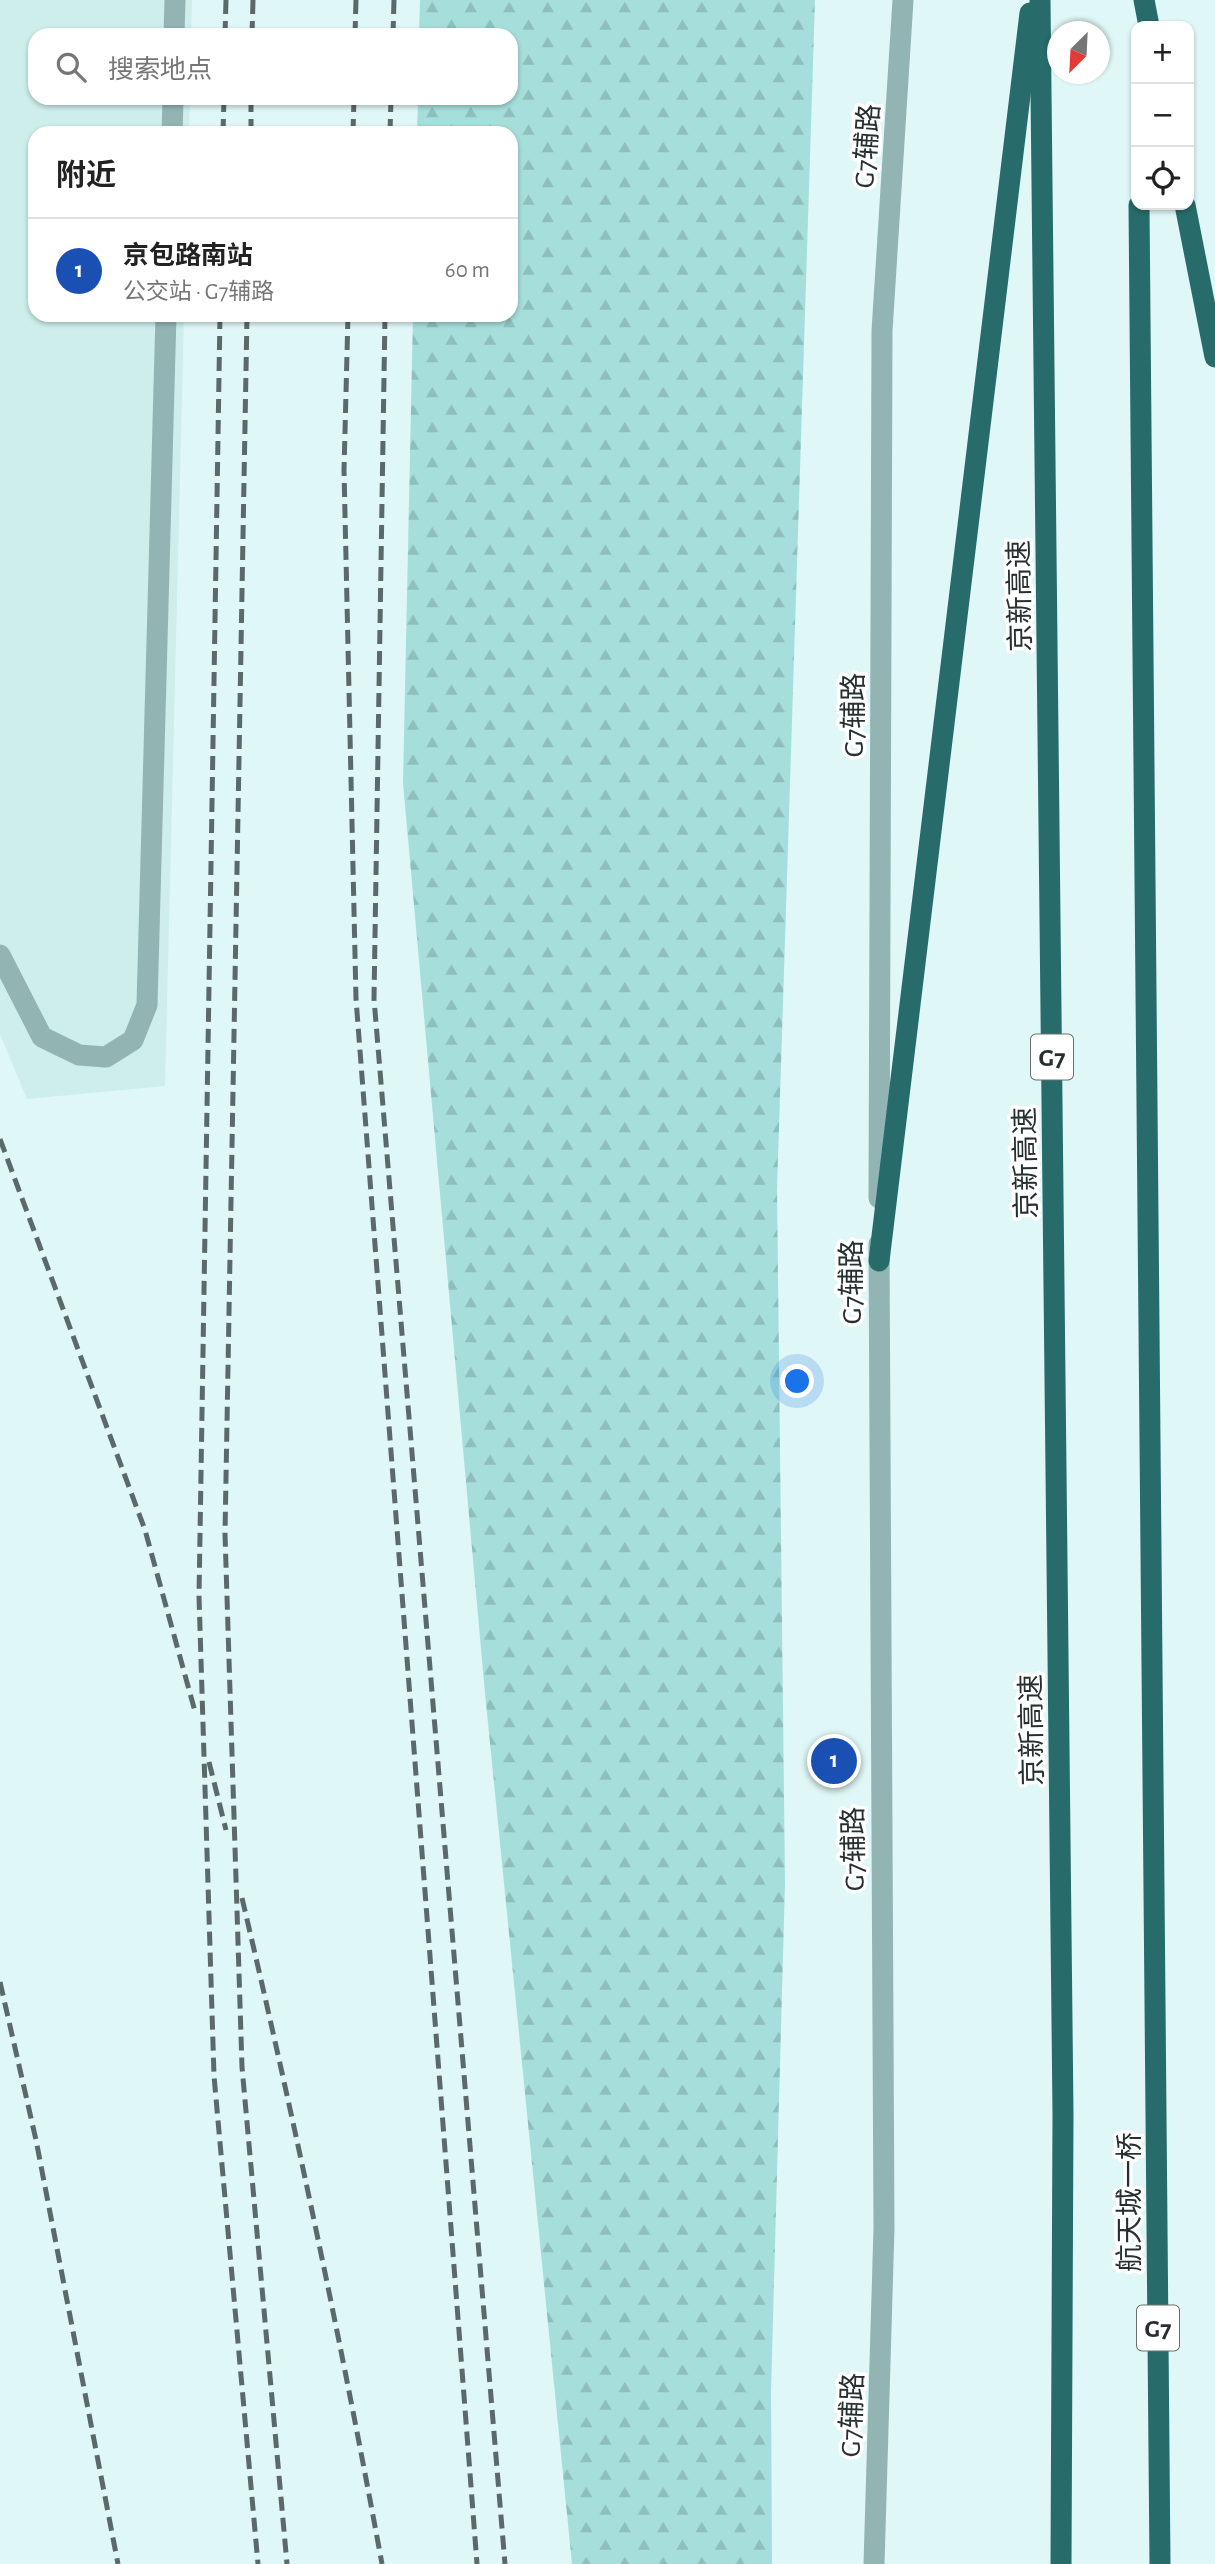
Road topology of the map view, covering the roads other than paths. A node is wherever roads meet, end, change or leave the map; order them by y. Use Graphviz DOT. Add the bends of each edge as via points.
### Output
graph roads {
  1 [pos="175,0"];
  2 [pos="903,0"];
  3 [pos="1031,0"];
  4 [pos="1040,0"];
  5 [pos="1137,0"];
  6 [pos="1144,0"];
  7 [pos="1137,21"];
  8 [pos="1148,21"];
  9 [pos="174,28"];
  10 [pos="173,105"];
  11 [pos="172,126"];
  12 [pos="1139,210"];
  13 [pos="1186,210"];
  14 [pos="166,322"];
  15 [pos="1215,357"];
  16 [pos="0,955"];
  17 [pos="879,1261"];
  18 [pos="874,2564"];
  19 [pos="1061,2564"];
  20 [pos="1160,2564"];
  1 -- 9 [label="street"];
  2 -- 17 [label="street, G7辅路" via="882,331"];
  3 -- 17 [label="highway"];
  4 -- 19 [label="highway, 京新高速 / G7" via="1063,2115"];
  5 -- 7 [label="highway"];
  6 -- 8 [label="highway"];
  10 -- 11 [label="street"];
  12 -- 20 [label="highway, 航天城一桥 / G7"];
  13 -- 15 [label="highway"];
  14 -- 16 [label="street" via="147,1005 133,1040 106,1057 79,1055 42,1037"];
  17 -- 18 [label="street, G7辅路" via="884,2228"];
}
